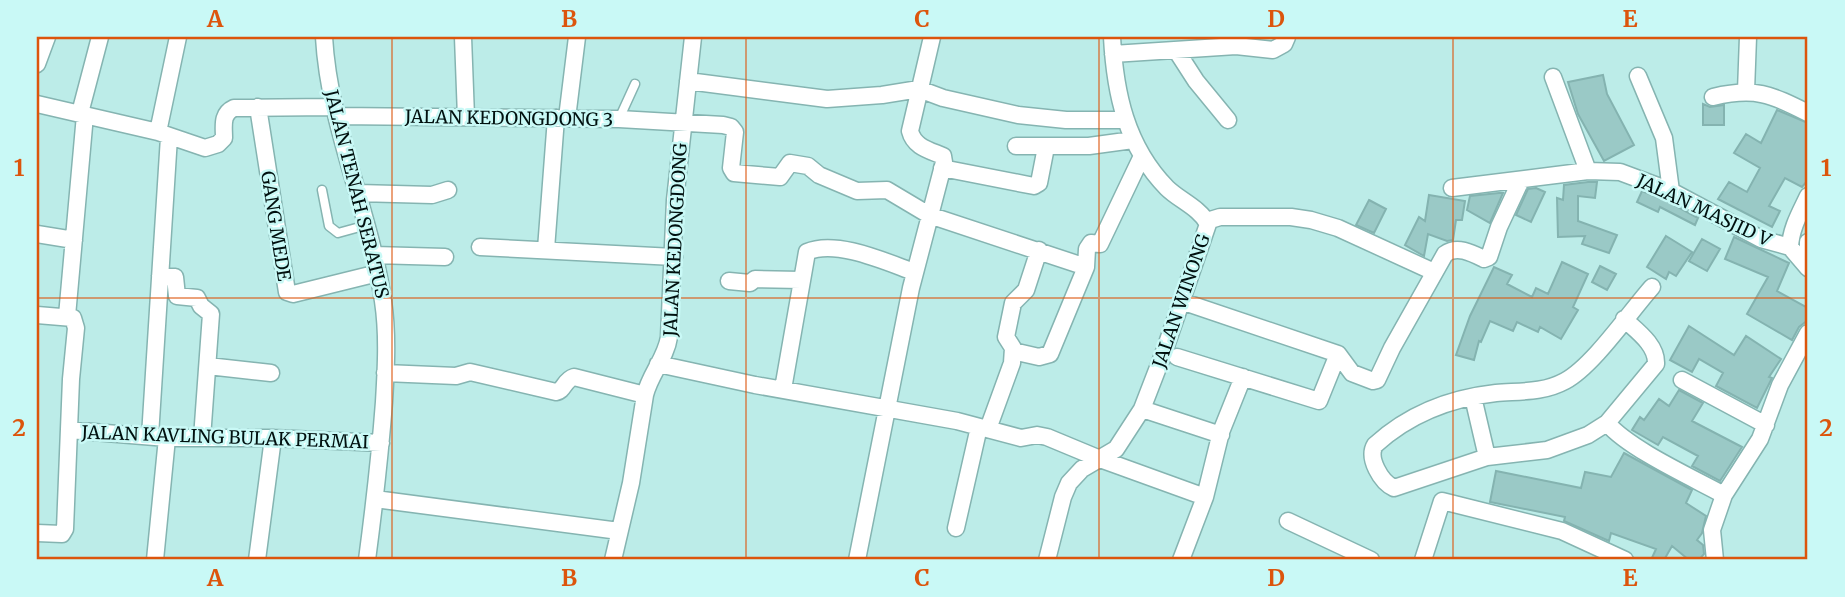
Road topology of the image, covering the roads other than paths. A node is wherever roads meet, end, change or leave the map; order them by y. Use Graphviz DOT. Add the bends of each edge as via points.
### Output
graph roads {
  1 [pos="47,37"];
  2 [pos="100,37"];
  3 [pos="178,37"];
  4 [pos="324,37"];
  5 [pos="463,37"];
  6 [pos="576,37"];
  7 [pos="693,37"];
  8 [pos="932,37"];
  9 [pos="1112,37"];
  10 [pos="1287,37"];
  11 [pos="1748,37"];
  12 [pos="1238,42"];
  13 [pos="1176,50"];
  14 [pos="1113,54"];
  15 [pos="37,64"];
  16 [pos="1638,76"];
  17 [pos="1553,77"];
  18 [pos="688,80"];
  19 [pos="635,84"];
  20 [pos="919,89"];
  21 [pos="1745,91"];
  22 [pos="1713,97"];
  23 [pos="37,104"];
  24 [pos="258,107"];
  25 [pos="335,111"];
  26 [pos="1808,113"];
  27 [pos="83,114"];
  28 [pos="466,117"];
  29 [pos="562,118"];
  30 [pos="620,119"];
  31 [pos="1125,120"];
  32 [pos="1228,120"];
  33 [pos="682,122"];
  34 [pos="163,135"];
  35 [pos="1133,140"];
  36 [pos="1016,146"];
  37 [pos="1046,147"];
  38 [pos="1142,156"];
  39 [pos="942,168"];
  40 [pos="1588,171"];
  41 [pos="1521,180"];
  42 [pos="1452,188"];
  43 [pos="322,190"];
  44 [pos="448,190"];
  45 [pos="1671,191"];
  46 [pos="359,193"];
  47 [pos="1808,196"];
  48 [pos="929,215"];
  49 [pos="1207,221"];
  50 [pos="367,225"];
  51 [pos="37,234"];
  52 [pos="74,240"];
  53 [pos="1808,242"];
  54 [pos="480,247"];
  55 [pos="1790,247"];
  56 [pos="1808,247"];
  57 [pos="546,249"];
  58 [pos="1039,250"];
  59 [pos="374,255"];
  60 [pos="445,257"];
  61 [pos="674,257"];
  62 [pos="1086,267"];
  63 [pos="1808,268"];
  64 [pos="914,272"];
  65 [pos="1434,272"];
  66 [pos="378,273"];
  67 [pos="160,276"];
  68 [pos="801,280"];
  69 [pos="729,281"];
  70 [pos="1652,287"];
  71 [pos="1181,301"];
  72 [pos="37,314"];
  73 [pos="67,316"];
  74 [pos="1624,319"];
  75 [pos="1808,333"];
  76 [pos="1013,351"];
  77 [pos="1338,354"];
  78 [pos="1177,357"];
  79 [pos="658,364"];
  80 [pos="208,366"];
  81 [pos="271,373"];
  82 [pos="385,373"];
  83 [pos="1243,377"];
  84 [pos="1682,380"];
  85 [pos="783,389"];
  86 [pos="645,395"];
  87 [pos="1473,397"];
  88 [pos="886,409"];
  89 [pos="1142,409"];
  90 [pos="1607,423"];
  91 [pos="1766,425"];
  92 [pos="983,428"];
  93 [pos="69,430"];
  94 [pos="1221,435"];
  95 [pos="159,437"];
  96 [pos="202,438"];
  97 [pos="273,438"];
  98 [pos="381,443"];
  99 [pos="1487,457"];
  100 [pos="1100,459"];
  101 [pos="1724,495"];
  102 [pos="1205,497"];
  103 [pos="375,499"];
  104 [pos="1288,521"];
  105 [pos="956,528"];
  106 [pos="619,531"];
  107 [pos="37,533"];
  108 [pos="155,560"];
  109 [pos="257,560"];
  110 [pos="368,560"];
  111 [pos="613,560"];
  112 [pos="857,560"];
  113 [pos="1047,560"];
  114 [pos="1181,560"];
  115 [pos="1371,560"];
  116 [pos="1423,560"];
  117 [pos="1625,560"];
  118 [pos="1715,560"];
  1 -- 15 [label="street"];
  2 -- 27 [label="street"];
  3 -- 34 [label="street"];
  4 -- 25 [label="street, JALAN TENAH SERATUS"];
  5 -- 28 [label="street"];
  6 -- 29 [label="street"];
  7 -- 18 [label="street, JALAN KEDONGDONG"];
  8 -- 20 [label="street"];
  9 -- 14 [label="street, JALAN WINONG"];
  10 -- 12 [label="street" via="1273,50"];
  11 -- 21 [label="street"];
  12 -- 13 [label="street"];
  13 -- 14 [label="street"];
  13 -- 32 [label="street"];
  14 -- 31 [label="street, JALAN WINONG"];
  16 -- 45 [label="street" via="1664,138"];
  17 -- 40 [label="street"];
  18 -- 20 [label="street" via="827,99"];
  18 -- 33 [label="street, JALAN KEDONGDONG"];
  19 -- 30 [label="lane"];
  20 -- 31 [label="street" via="1018,115"];
  20 -- 39 [label="street" via="909,131 924,148 943,156"];
  21 -- 22 [label="street"];
  21 -- 26 [label="street" via="1776,98"];
  23 -- 27 [label="street"];
  24 -- 25 [label="street, JALAN KEDONGDONG 3"];
  24 -- 34 [label="street, JALAN KEDONGDONG 3" via="227,111 224,138 211,147"];
  24 -- 66 [label="street, GANG MEDE" via="287,292"];
  25 -- 28 [label="street, JALAN KEDONGDONG 3"];
  25 -- 46 [label="street, JALAN TENAH SERATUS"];
  27 -- 34 [label="street"];
  27 -- 52 [label="street"];
  28 -- 29 [label="street, JALAN KEDONGDONG 3"];
  29 -- 30 [label="street, JALAN KEDONGDONG 3"];
  29 -- 57 [label="street"];
  30 -- 33 [label="street, JALAN KEDONGDONG 3"];
  31 -- 35 [label="street, JALAN WINONG"];
  33 -- 48 [label="street, JALAN KEDONGDONG 3" via="734,129 734,173 780,177 789,163 804,166 857,191 887,190"];
  33 -- 61 [label="street, JALAN KEDONGDONG"];
  34 -- 67 [label="street"];
  35 -- 37 [label="street"];
  35 -- 38 [label="street, JALAN WINONG"];
  36 -- 37 [label="street"];
  37 -- 39 [label="street" via="1035,186"];
  38 -- 49 [label="street, JALAN WINONG" via="1173,195"];
  38 -- 62 [label="street" via="1099,244 1092,242 1087,249"];
  39 -- 48 [label="street"];
  40 -- 41 [label="street, JALAN MASJID V"];
  40 -- 45 [label="street, JALAN MASJID V" via="1620,172"];
  41 -- 42 [label="street, JALAN MASJID V"];
  41 -- 65 [label="street" via="1488,259 1451,250"];
  43 -- 50 [label="lane" via="332,231"];
  44 -- 46 [label="street" via="432,195"];
  45 -- 55 [label="street, JALAN MASJID V" via="1761,239"];
  46 -- 50 [label="street, JALAN TENAH SERATUS"];
  47 -- 55 [label="street"];
  48 -- 58 [label="street"];
  48 -- 64 [label="street"];
  49 -- 65 [label="street" via="1220,217 1311,220"];
  49 -- 71 [label="street, JALAN WINONG"];
  50 -- 59 [label="street, JALAN TENAH SERATUS"];
  51 -- 52 [label="street"];
  52 -- 73 [label="street"];
  53 -- 56 [label="street"];
  54 -- 57 [label="street"];
  55 -- 63 [label="street"];
  57 -- 61 [label="street"];
  58 -- 62 [label="street"];
  58 -- 76 [label="street" via="1026,290 1013,303 1006,337"];
  59 -- 60 [label="street"];
  59 -- 66 [label="street, JALAN TENAH SERATUS"];
  61 -- 79 [label="street, JALAN KEDONGDONG" via="668,347"];
  62 -- 76 [label="street" via="1050,354 1039,357"];
  64 -- 68 [label="street" via="873,257 823,248 807,252"];
  64 -- 88 [label="street"];
  65 -- 77 [label="street" via="1379,378 1373,381 1352,373"];
  66 -- 82 [label="street, JALAN TENAH SERATUS" via="386,331"];
  67 -- 80 [label="street" via="175,277 177,296 198,299 211,314"];
  67 -- 95 [label="street"];
  68 -- 69 [label="street"];
  68 -- 85 [label="street"];
  70 -- 74 [label="street"];
  71 -- 77 [label="street"];
  71 -- 89 [label="street, JALAN WINONG"];
  72 -- 73 [label="street"];
  73 -- 93 [label="street" via="73,318 76,328"];
  74 -- 87 [label="street" via="1586,365 1563,382 1534,391"];
  74 -- 90 [label="street" via="1651,346 1656,364"];
  75 -- 91 [label="street" via="1780,385"];
  76 -- 92 [label="street" via="1009,375"];
  77 -- 83 [label="street" via="1319,401"];
  78 -- 83 [label="street"];
  79 -- 85 [label="street"];
  79 -- 86 [label="street, JALAN KEDONGDONG"];
  80 -- 81 [label="street"];
  80 -- 96 [label="street"];
  82 -- 86 [label="street" via="474,373 556,393 574,377"];
  82 -- 98 [label="street, JALAN TENAH SERATUS"];
  83 -- 94 [label="street"];
  84 -- 91 [label="street"];
  85 -- 88 [label="street"];
  86 -- 106 [label="street, JALAN KEDONGDONG"];
  87 -- 99 [label="street"];
  87 -- 99 [label="street" via="1400,423 1375,445 1371,459 1394,488"];
  88 -- 92 [label="street"];
  88 -- 112 [label="street"];
  89 -- 94 [label="street"];
  89 -- 100 [label="street, JALAN WINONG" via="1116,449"];
  90 -- 99 [label="street" via="1555,448"];
  90 -- 101 [label="street" via="1633,444"];
  91 -- 101 [label="street"];
  92 -- 100 [label="street" via="1021,438 1047,437"];
  92 -- 105 [label="street"];
  93 -- 95 [label="street, JALAN KAVLING BULAK PERMAI"];
  93 -- 107 [label="street" via="65,529 62,534"];
  94 -- 102 [label="street"];
  95 -- 96 [label="street, JALAN KAVLING BULAK PERMAI"];
  95 -- 108 [label="street"];
  96 -- 97 [label="street, JALAN KAVLING BULAK PERMAI"];
  97 -- 98 [label="street, JALAN KAVLING BULAK PERMAI"];
  97 -- 109 [label="street"];
  98 -- 103 [label="street, JALAN TENAH SERATUS"];
  100 -- 102 [label="street"];
  100 -- 113 [label="street, JALAN WINONG" via="1069,483"];
  101 -- 118 [label="street" via="1712,530"];
  102 -- 114 [label="street"];
  103 -- 106 [label="street"];
  103 -- 110 [label="street, JALAN TENAH SERATUS"];
  104 -- 115 [label="street"];
  106 -- 111 [label="street, JALAN KEDONGDONG"];
  116 -- 117 [label="street" via="1442,500 1562,531"];
}
